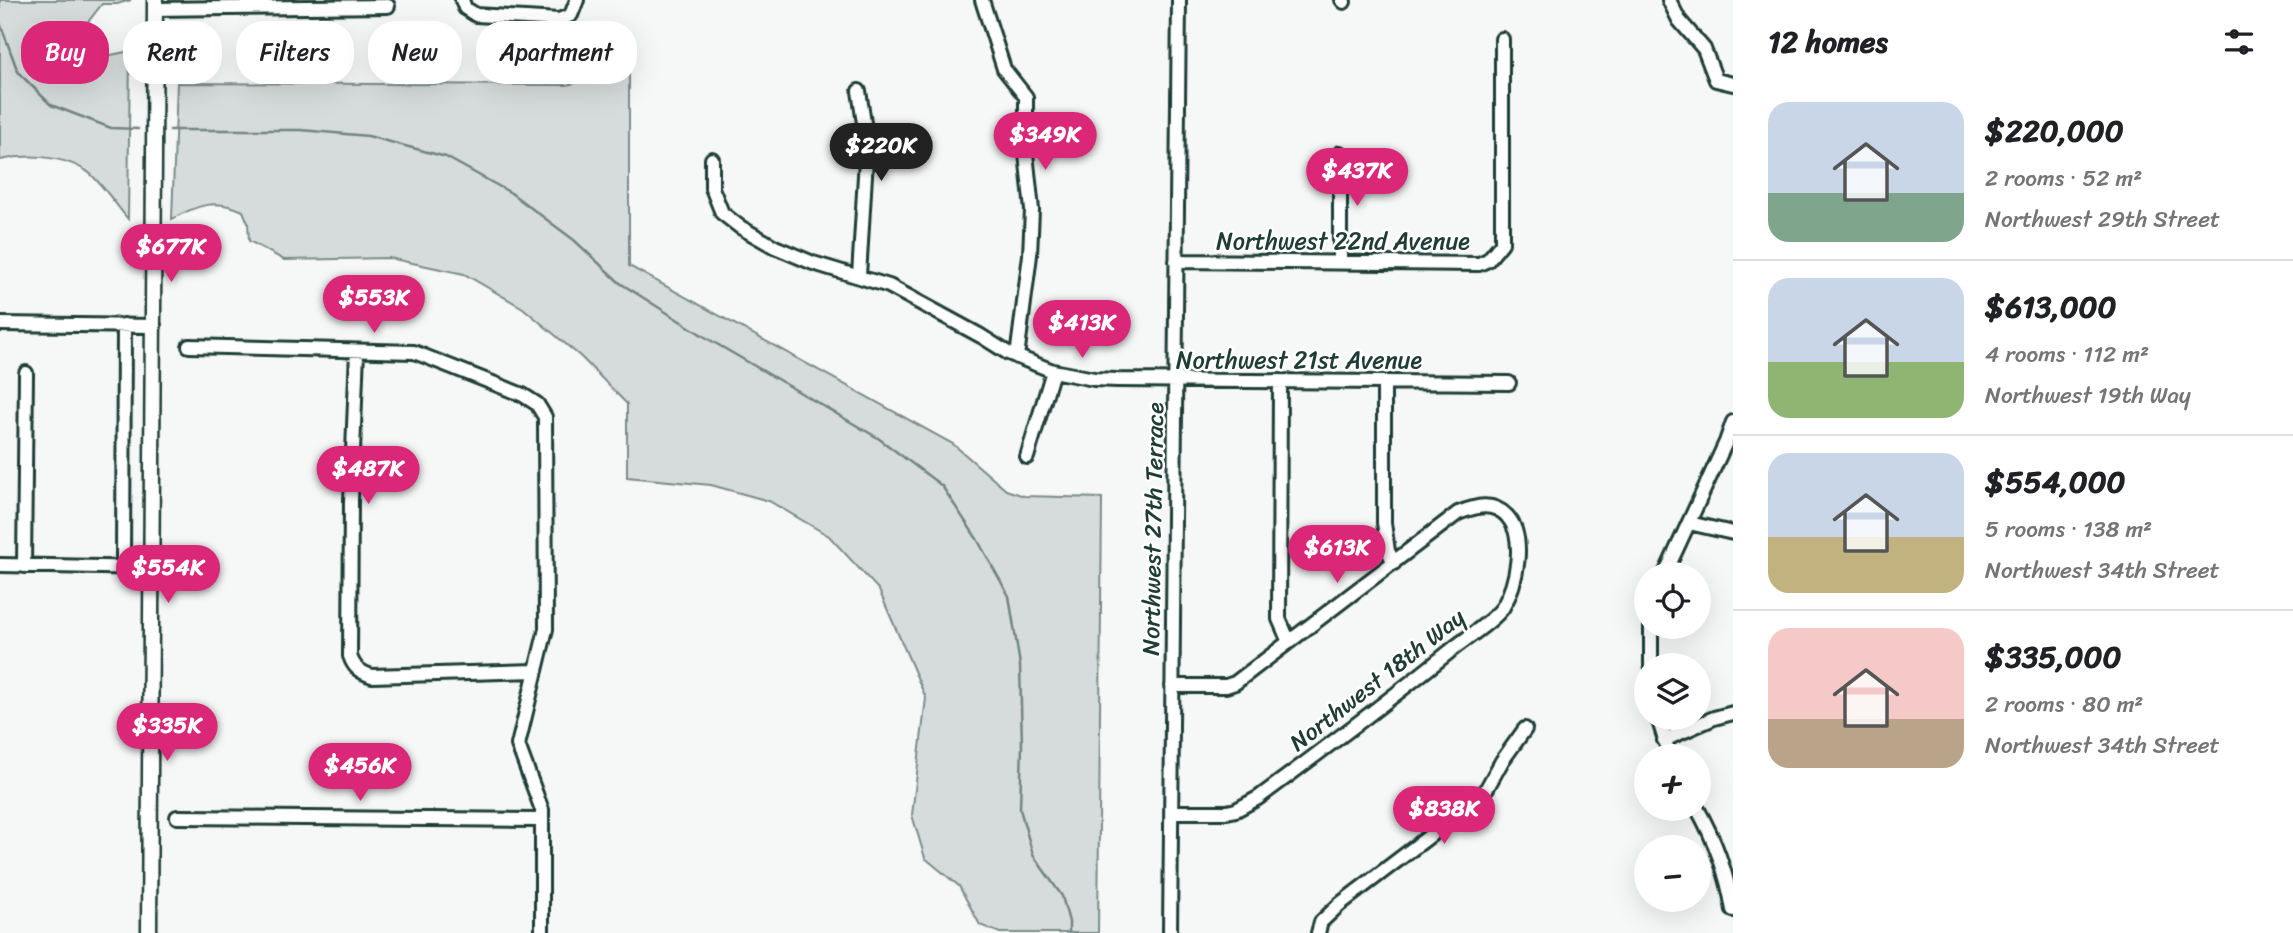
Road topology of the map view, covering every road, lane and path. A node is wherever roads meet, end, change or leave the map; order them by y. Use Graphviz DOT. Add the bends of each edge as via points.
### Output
graph roads {
  1 [pos="578,0"];
  2 [pos="982,0"];
  3 [pos="1179,0"];
  4 [pos="1669,0"];
  5 [pos="463,4"];
  6 [pos="155,5"];
  7 [pos="388,6"];
  8 [pos="1502,39"];
  9 [pos="1733,84"];
  10 [pos="859,91"];
  11 [pos="1340,153"];
  12 [pos="712,159"];
  13 [pos="1176,261"];
  14 [pos="1340,263"];
  15 [pos="859,276"];
  16 [pos="0,324"];
  17 [pos="124,325"];
  18 [pos="153,326"];
  19 [pos="189,346"];
  20 [pos="357,351"];
  21 [pos="1017,357"];
  22 [pos="1053,371"];
  23 [pos="26,373"];
  24 [pos="1175,380"];
  25 [pos="1280,381"];
  26 [pos="1384,382"];
  27 [pos="1509,383"];
  28 [pos="1733,422"];
  29 [pos="1027,457"];
  30 [pos="1689,523"];
  31 [pos="1733,533"];
  32 [pos="1671,562"];
  33 [pos="1394,563"];
  34 [pos="0,565"];
  35 [pos="24,566"];
  36 [pos="124,567"];
  37 [pos="151,568"];
  38 [pos="1289,642"];
  39 [pos="536,671"];
  40 [pos="1172,686"];
  41 [pos="1733,713"];
  42 [pos="1525,729"];
  43 [pos="1661,730"];
  44 [pos="1664,740"];
  45 [pos="1666,744"];
  46 [pos="1171,812"];
  47 [pos="177,817"];
  48 [pos="542,820"];
  49 [pos="1703,821"];
  50 [pos="1733,909"];
  51 [pos="149,933"];
  52 [pos="542,933"];
  53 [pos="1170,933"];
  54 [pos="1318,933"];
  1 -- 5 [label="street" via="571,15 559,20 475,15"];
  2 -- 21 [label="street" via="1003,69 1026,97 1032,210"];
  3 -- 13 [label="street, Northwest 27th Terrace"];
  4 -- 9 [label="street" via="1704,49 1717,80"];
  6 -- 7 [label="street"];
  6 -- 18 [label="main road"];
  8 -- 14 [label="street, Northwest 22nd Avenue" via="1502,243 1489,260 1479,264"];
  10 -- 15 [label="street" via="867,142"];
  11 -- 14 [label="street"];
  12 -- 15 [label="street, Northwest 21st Avenue" via="712,188 722,213 775,247"];
  13 -- 14 [label="street, Northwest 22nd Avenue"];
  13 -- 24 [label="street, Northwest 27th Terrace"];
  15 -- 21 [label="street, Northwest 21st Avenue" via="889,286"];
  16 -- 17 [label="street"];
  17 -- 18 [label="street"];
  17 -- 36 [label="street"];
  18 -- 37 [label="main road"];
  19 -- 20 [label="street"];
  20 -- 39 [label="street" via="414,352 523,395 537,404 545,417 546,629"];
  20 -- 39 [label="street" via="350,656 357,670 372,676"];
  21 -- 22 [label="street, Northwest 21st Avenue"];
  22 -- 24 [label="street, Northwest 21st Avenue" via="1094,379"];
  22 -- 29 [label="street"];
  23 -- 35 [label="street"];
  24 -- 25 [label="street, Northwest 21st Avenue"];
  24 -- 40 [label="street, Northwest 27th Terrace"];
  25 -- 26 [label="street, Northwest 21st Avenue"];
  25 -- 38 [label="street" via="1279,619"];
  26 -- 27 [label="street, Northwest 21st Avenue"];
  26 -- 33 [label="street" via="1384,523"];
  28 -- 30 [label="street"];
  30 -- 31 [label="street"];
  30 -- 32 [label="street"];
  33 -- 38 [label="street"];
  33 -- 46 [label="street, Northwest 18th Way" via="1458,513 1476,506 1494,507 1514,526 1515,582 1502,610 1258,798 1227,812"];
  34 -- 35 [label="street"];
  35 -- 36 [label="street"];
  36 -- 37 [label="street"];
  37 -- 51 [label="main road"];
  38 -- 40 [label="street" via="1235,683"];
  39 -- 48 [label="street" via="518,745"];
  40 -- 46 [label="street, Northwest 27th Terrace"];
  41 -- 44 [label="street"];
  42 -- 54 [label="street" via="1477,800 1340,904 1321,922"];
  43 -- 44 [label="street"];
  44 -- 45 [label="street"];
  46 -- 53 [label="street, Northwest 27th Terrace"];
  47 -- 48 [label="street"];
  48 -- 52 [label="street"];
  49 -- 50 [label="street" via="1721,860"];
}
